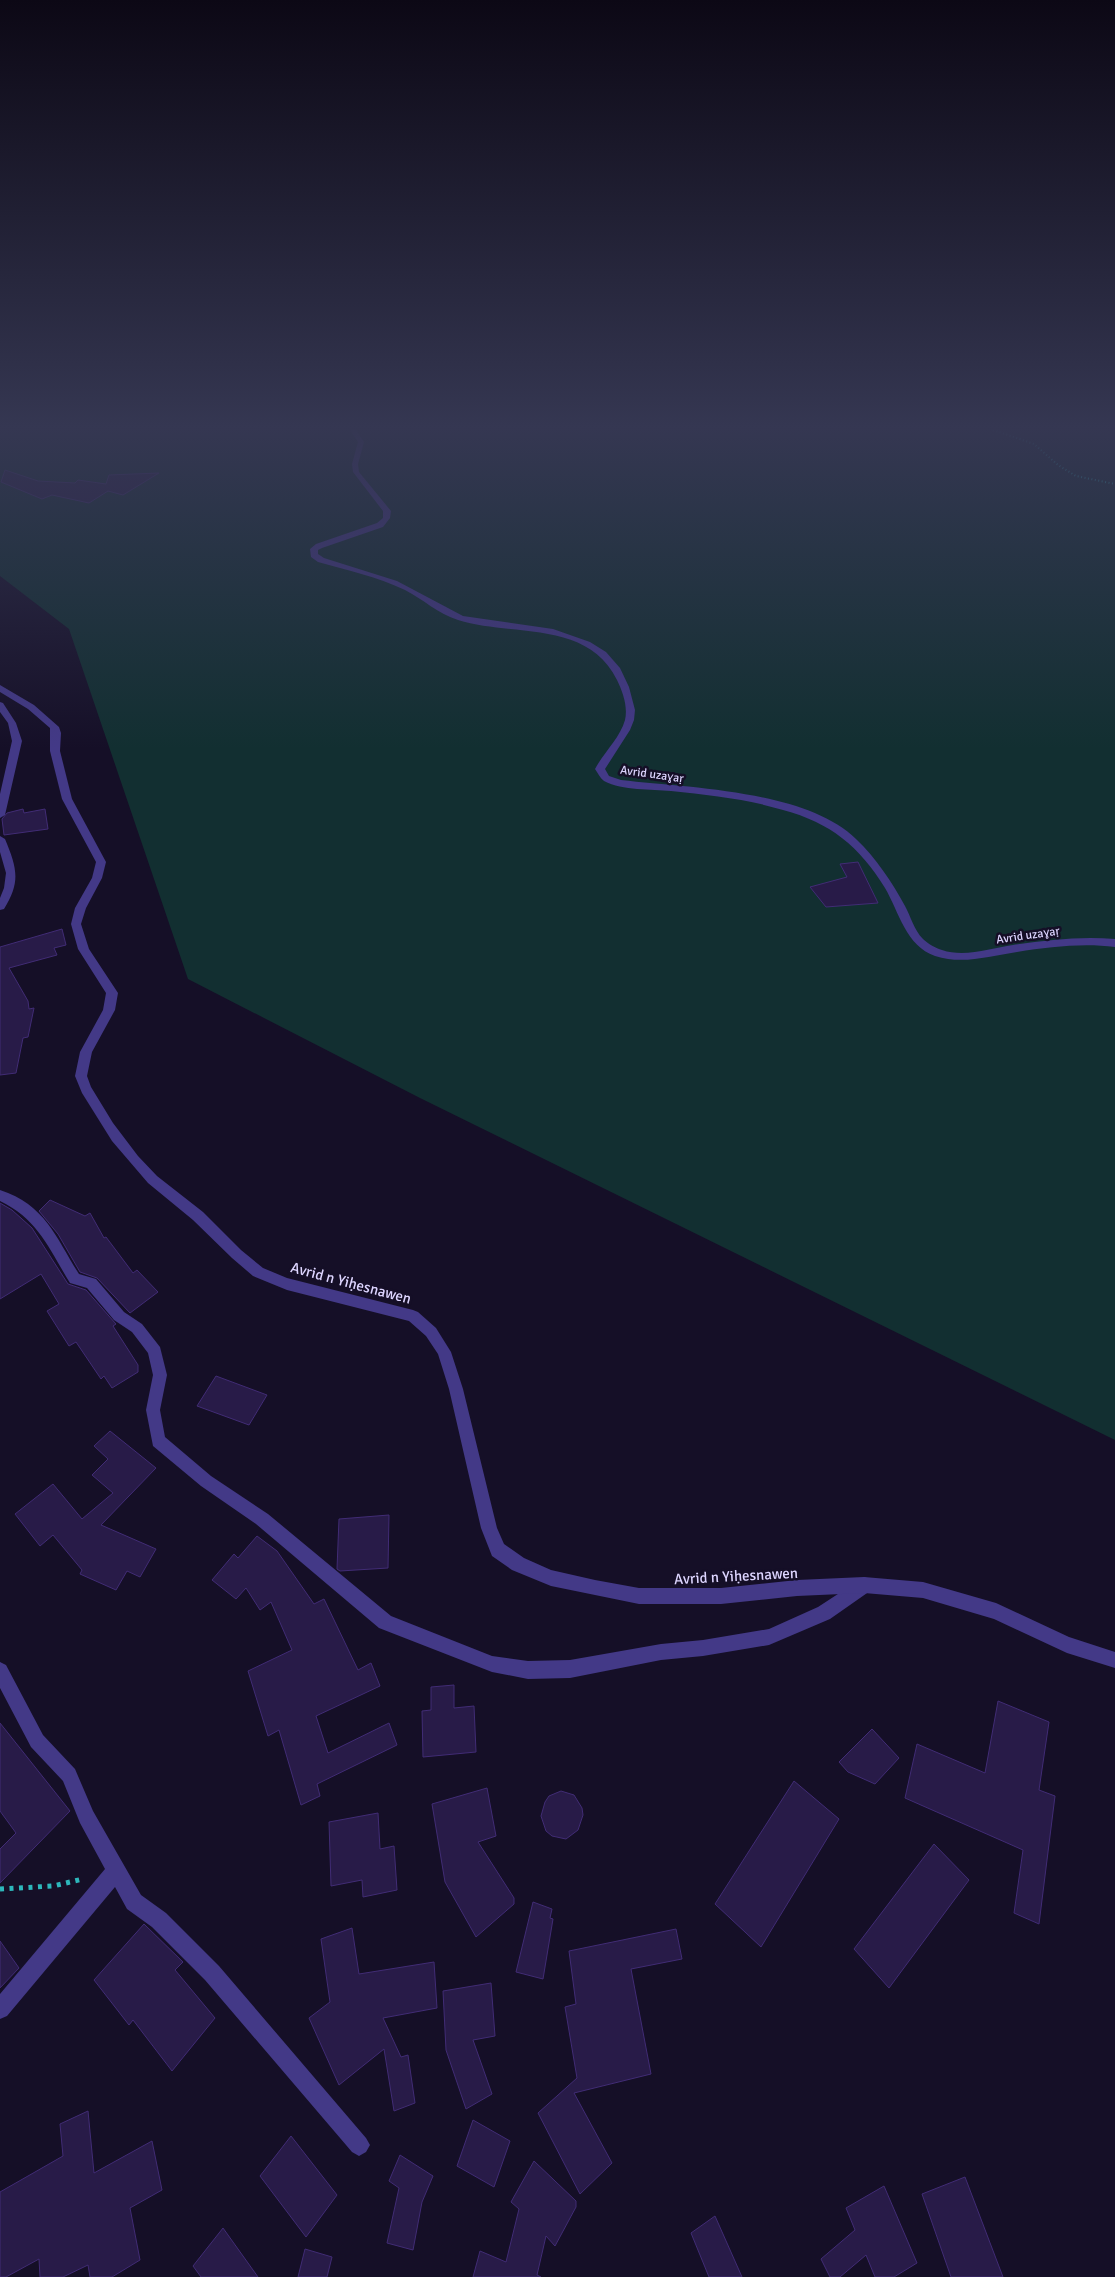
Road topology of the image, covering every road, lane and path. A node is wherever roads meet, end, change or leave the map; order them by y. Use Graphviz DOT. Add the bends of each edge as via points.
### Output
graph roads {
  1 [pos="347,536"];
  2 [pos="0,688"];
  3 [pos="0,705"];
  4 [pos="0,815"];
  5 [pos="0,839"];
  6 [pos="0,907"];
  7 [pos="1115,943"];
  8 [pos="0,1196"];
  9 [pos="864,1585"];
  10 [pos="1115,1660"];
  11 [pos="0,1671"];
  12 [pos="116,1872"];
  13 [pos="0,1889"];
  14 [pos="0,2009"];
  15 [pos="359,2145"];
  1 -- 7 [label="street, Avrid uzaɣaṛ" via="319,546 314,549 314,555 321,560 378,576 463,619 548,630 590,644 608,658 622,677 630,705 629,723 600,769 606,778 620,783 751,799 824,820 851,838 875,865 916,938 941,954 959,957 1054,943 1097,940"];
  2 -- 9 [label="street, Avrid n Yiḥesnawen" via="54,727 55,751 67,799 101,862 101,874 77,914 76,926 97,972 111,988 113,996 104,1020 82,1056 81,1078 104,1121 137,1164 162,1189 198,1216 250,1267 287,1284 413,1316 431,1332 444,1352 456,1389 489,1528 498,1550 518,1564 551,1578 639,1596 721,1596"];
  3 -- 4 [label="street" via="12,723 17,741"];
  5 -- 6 [label="street" via="12,872 12,884"];
  8 -- 9 [label="street" via="18,1202 53,1238 75,1279 91,1283 119,1316 137,1328 156,1351 160,1375 153,1410 158,1441 206,1481 262,1519 385,1622 492,1664 528,1670 570,1669 769,1637 824,1613"];
  9 -- 10 [label="street, Avrid n Yiḥesnawen" via="923,1590 996,1611 1067,1645"];
  11 -- 12 [label="street" via="37,1741 69,1775 86,1817"];
  12 -- 13 [label="path" via="52,1886"];
  12 -- 14 [label="street"];
  12 -- 15 [label="street" via="134,1902 159,1920 212,1972"];
}
